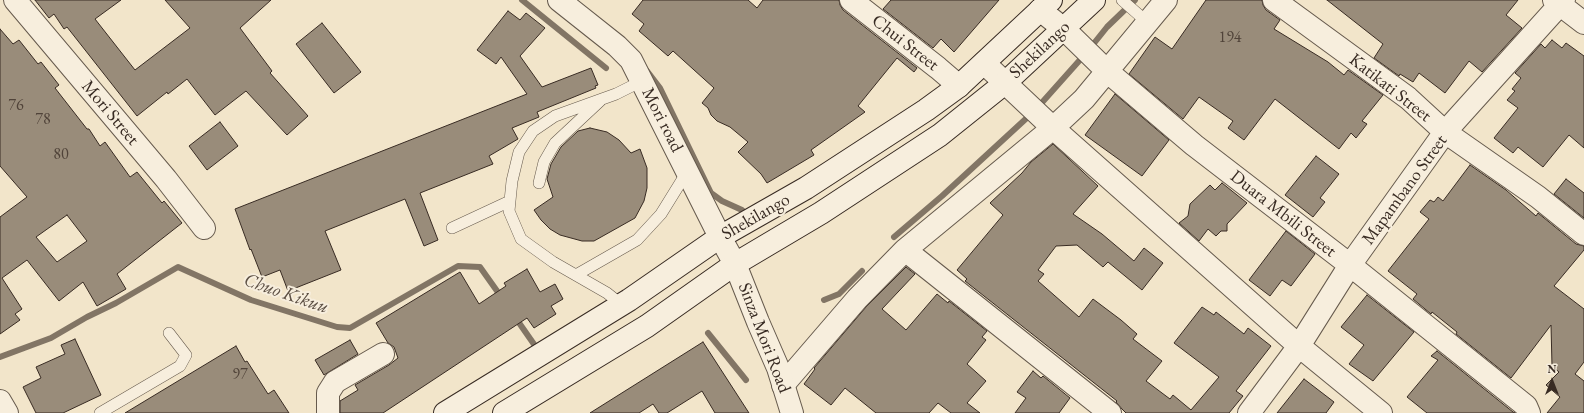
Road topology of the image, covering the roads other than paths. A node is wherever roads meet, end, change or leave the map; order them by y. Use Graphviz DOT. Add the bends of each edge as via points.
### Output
graph roads {
  1 [pos="15,0"];
  2 [pos="559,0"];
  3 [pos="851,0"];
  4 [pos="1094,0"];
  5 [pos="1122,0"];
  6 [pos="1166,0"];
  7 [pos="1274,0"];
  8 [pos="1560,2"];
  9 [pos="1046,5"];
  10 [pos="1147,22"];
  11 [pos="1584,23"];
  12 [pos="1064,29"];
  13 [pos="984,63"];
  14 [pos="1108,72"];
  15 [pos="642,81"];
  16 [pos="1005,83"];
  17 [pos="959,86"];
  18 [pos="605,97"];
  19 [pos="1053,128"];
  20 [pos="1445,132"];
  21 [pos="687,172"];
  22 [pos="539,183"];
  23 [pos="510,201"];
  24 [pos="204,228"];
  25 [pos="452,228"];
  26 [pos="1584,234"];
  27 [pos="720,237"];
  28 [pos="905,250"];
  29 [pos="736,264"];
  30 [pos="1350,265"];
  31 [pos="576,276"];
  32 [pos="622,305"];
  33 [pos="170,333"];
  34 [pos="1299,346"];
  35 [pos="383,354"];
  36 [pos="783,385"];
  37 [pos="0,402"];
  38 [pos="7,413"];
  39 [pos="100,413"];
  40 [pos="328,413"];
  41 [pos="445,413"];
  42 [pos="504,413"];
  43 [pos="792,413"];
  44 [pos="1110,413"];
  45 [pos="1250,413"];
  46 [pos="1381,413"];
  47 [pos="1529,413"];
  1 -- 24 [label="street, Mori Street" via="166,179"];
  2 -- 15 [label="street, Mori road" via="617,46 631,60"];
  3 -- 17 [label="street, Chui Street"];
  4 -- 12 [label="street, Shekilango"];
  5 -- 10 [label="lane"];
  6 -- 10 [label="street"];
  7 -- 20 [label="street, Katikati Street" via="1408,98"];
  8 -- 11 [label="street"];
  8 -- 20 [label="street, Mapambano Street"];
  9 -- 12 [label="street, Duara Mbili Street"];
  9 -- 13 [label="street, Shekilango"];
  10 -- 14 [label="street"];
  12 -- 14 [label="street, Duara Mbili Street"];
  12 -- 16 [label="street, Shekilango"];
  13 -- 16 [label="street"];
  13 -- 17 [label="street, Shekilango"];
  14 -- 19 [label="street"];
  14 -- 30 [label="street, Duara Mbili Street" via="1194,145"];
  15 -- 18 [label="lane"];
  15 -- 21 [label="street, Mori road"];
  16 -- 19 [label="street"];
  16 -- 29 [label="street, Shekilango" via="940,135 821,213"];
  17 -- 27 [label="street, Shekilango" via="806,188"];
  18 -- 22 [label="lane" via="555,143 544,162"];
  18 -- 23 [label="lane" via="555,116 533,131 519,152"];
  19 -- 28 [label="street"];
  19 -- 34 [label="street"];
  20 -- 26 [label="street, Katikati Street" via="1538,197"];
  20 -- 30 [label="street, Mapambano Street"];
  21 -- 27 [label="street, Mori road"];
  21 -- 31 [label="lane" via="661,214 637,240"];
  23 -- 25 [label="lane"];
  23 -- 31 [label="lane" via="509,210 521,239"];
  27 -- 29 [label="street, Mori road"];
  27 -- 32 [label="street, Shekilango"];
  28 -- 36 [label="street" via="857,298"];
  28 -- 44 [label="street"];
  29 -- 36 [label="street, Sinza Mori Road"];
  29 -- 42 [label="street, Shekilango" via="647,326"];
  30 -- 34 [label="street, Mapambano Street"];
  30 -- 47 [label="street, Duara Mbili Street" via="1526,406"];
  31 -- 32 [label="lane" via="607,293"];
  32 -- 41 [label="street, Shekilango"];
  33 -- 39 [label="lane" via="186,355 180,366"];
  34 -- 45 [label="street, Mapambano Street"];
  34 -- 46 [label="street"];
  35 -- 40 [label="street" via="335,382 328,393"];
  36 -- 43 [label="street, Sinza Mori Road"];
  37 -- 38 [label="street"];
}
